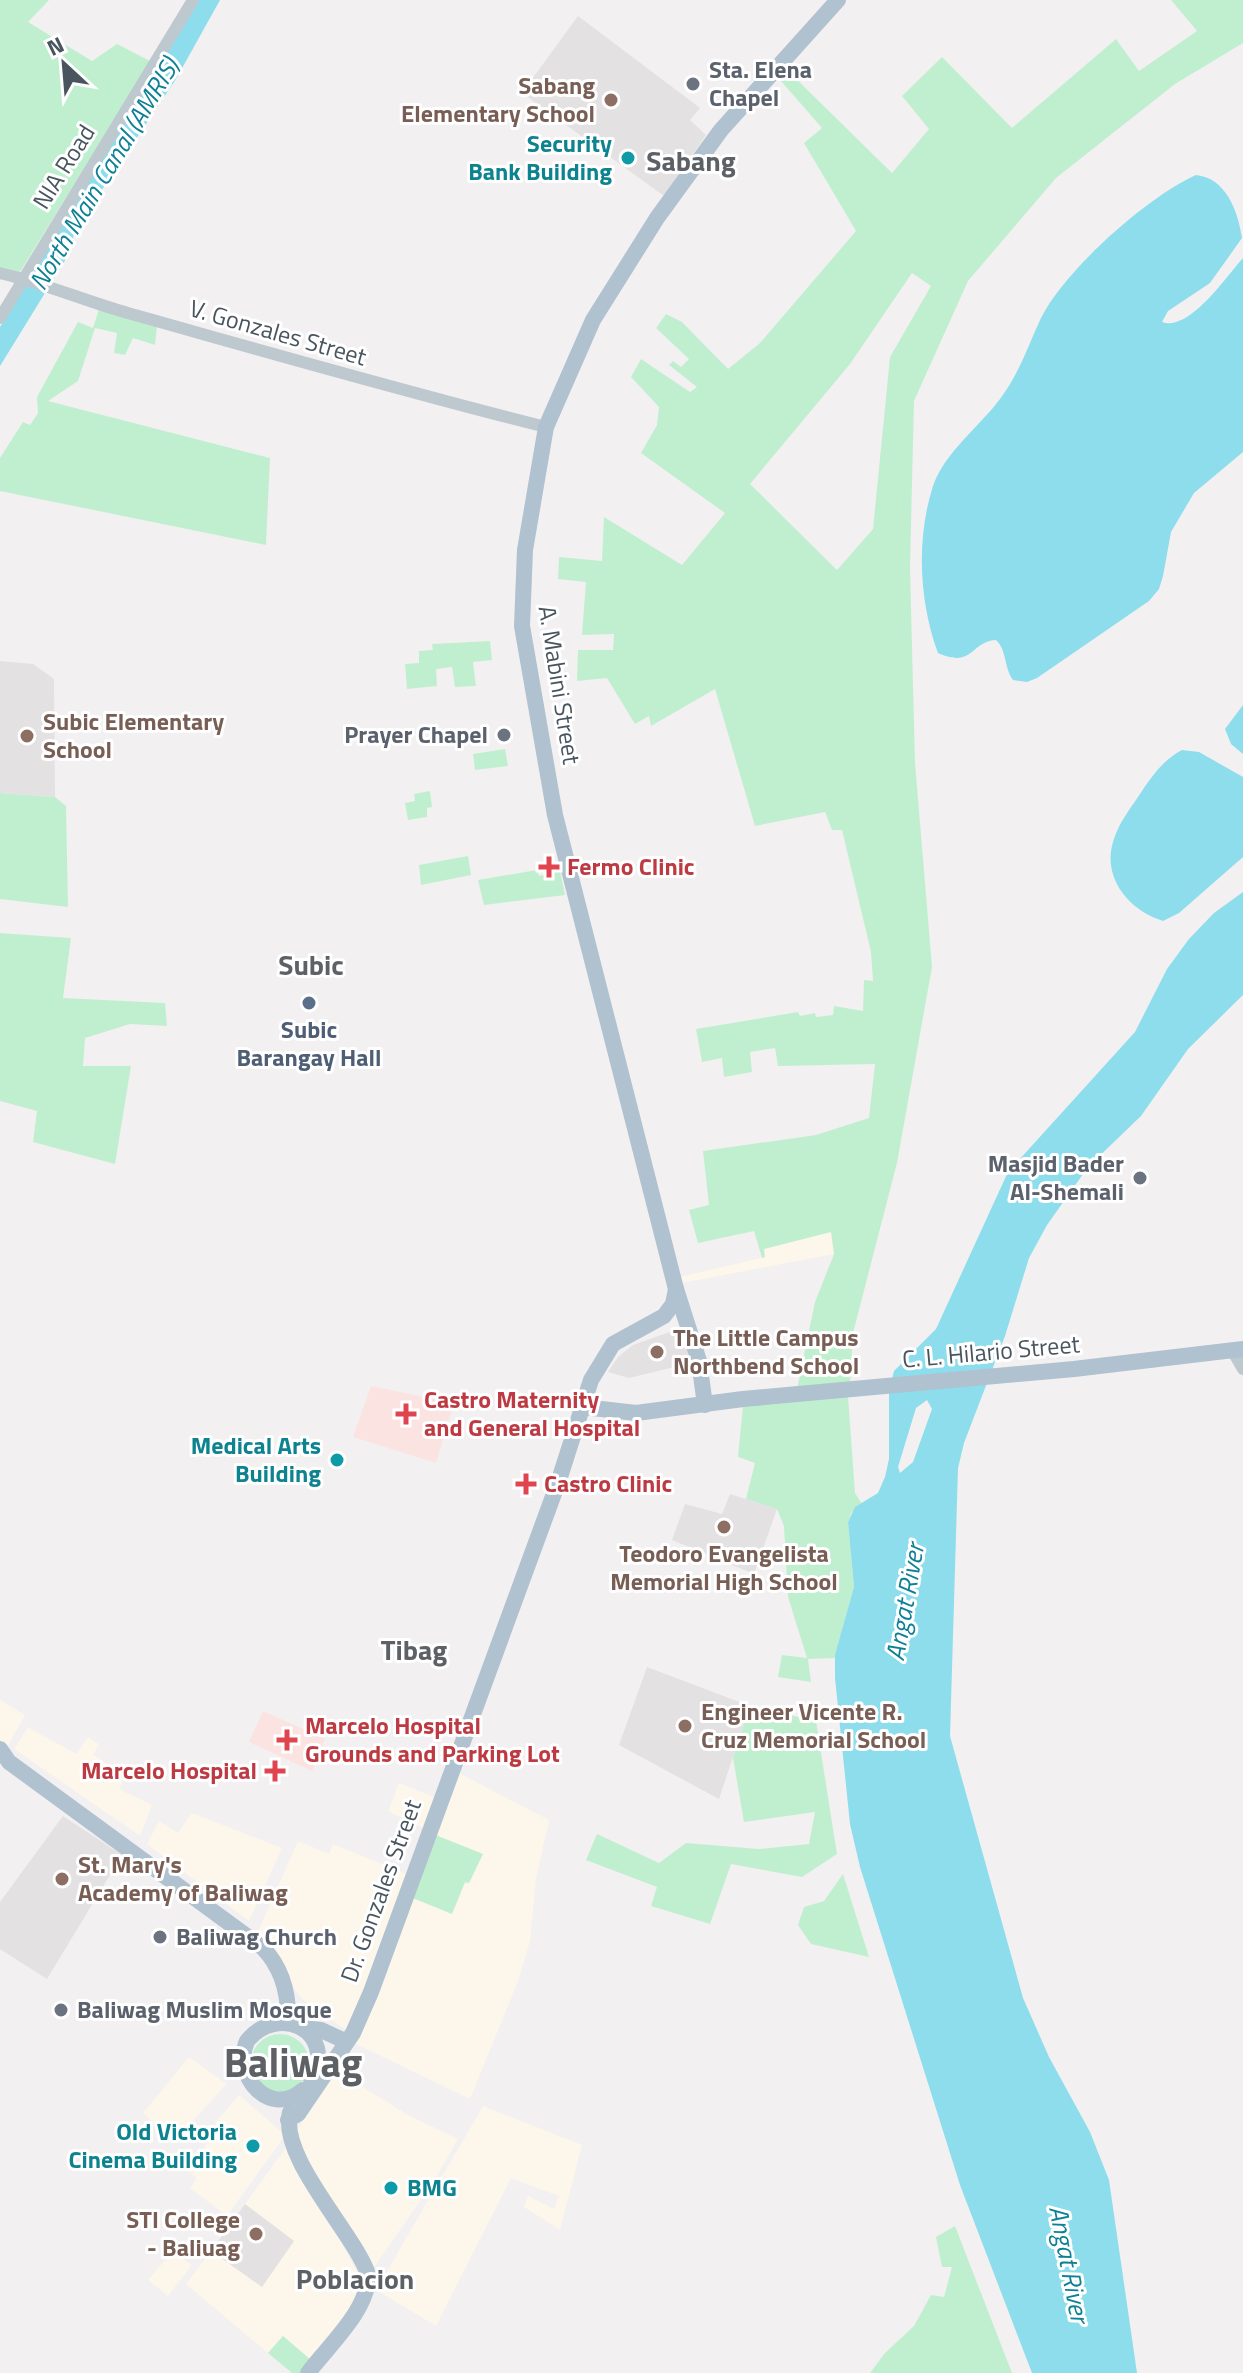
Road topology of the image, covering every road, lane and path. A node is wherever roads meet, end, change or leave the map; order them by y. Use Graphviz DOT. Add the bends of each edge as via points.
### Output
graph roads {
  1 [pos="193,0"];
  2 [pos="838,0"];
  3 [pos="0,273"];
  4 [pos="24,278"];
  5 [pos="0,318"];
  6 [pos="546,427"];
  7 [pos="676,1289"];
  8 [pos="1238,1350"];
  9 [pos="1243,1369"];
  10 [pos="705,1405"];
  11 [pos="584,1407"];
  12 [pos="0,1748"];
  13 [pos="295,2025"];
  14 [pos="345,2041"];
  15 [pos="303,2090"];
  16 [pos="265,2096"];
  17 [pos="288,2120"];
  18 [pos="308,2373"];
  1 -- 4 [label="street, NIA Road"];
  2 -- 6 [label="main road, A. Mabini Street" via="721,130 672,196 593,320"];
  3 -- 4 [label="street, V. Gonzales Street"];
  4 -- 5 [label="street, NIA Road"];
  4 -- 6 [label="street, V. Gonzales Street" via="123,312"];
  6 -- 7 [label="main road, A. Mabini Street" via="522,590 526,660 560,837"];
  7 -- 10 [label="main road, A. Mabini Street" via="699,1361"];
  7 -- 11 [label="main road, Dr. Gonzales Street" via="664,1316 613,1344 602,1358"];
  8 -- 9 [label="street"];
  8 -- 10 [label="main road, C. L. Hilario Street"];
  10 -- 11 [label="main road, C. L. Hilario Street" via="636,1413"];
  11 -- 14 [label="main road, Dr. Gonzales Street" via="387,1951"];
  12 -- 13 [label="main road" via="9,1762 258,1944 280,1972"];
  13 -- 14 [label="main road"];
  13 -- 15 [label="main road" via="314,2040 319,2057"];
  13 -- 16 [label="main road" via="260,2027 244,2047 243,2070"];
  14 -- 17 [label="main road, Dr. Gonzales Street" via="298,2114"];
  15 -- 16 [label="main road" via="286,2098"];
  15 -- 17 [label="main road"];
  16 -- 17 [label="main road"];
  17 -- 18 [label="main road" via="310,2178 368,2274 357,2309"];
}
